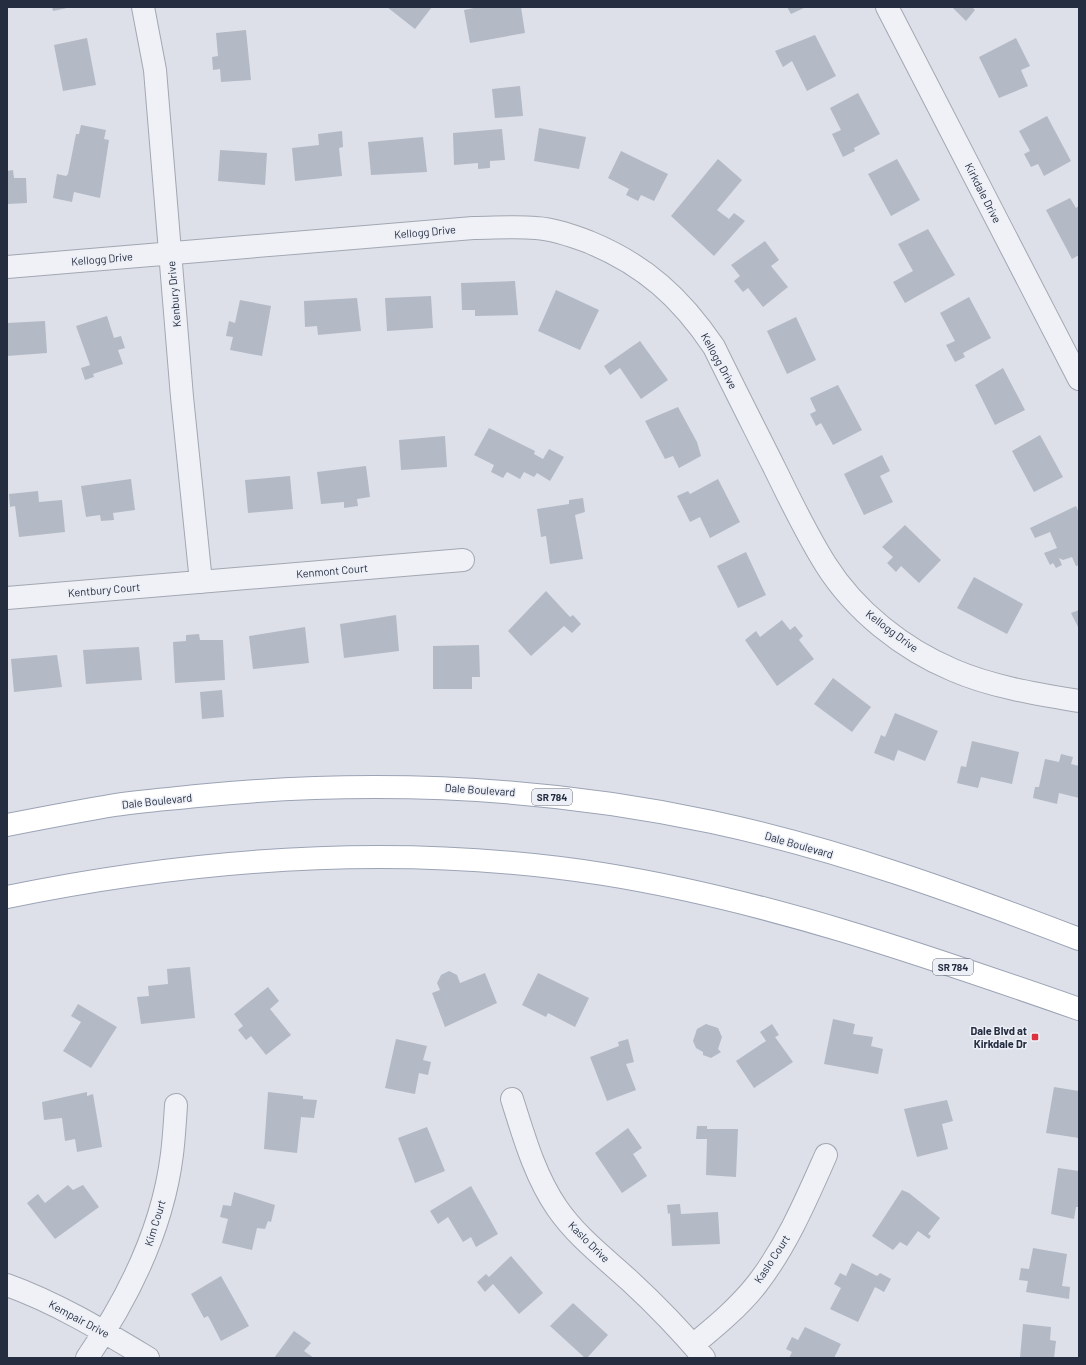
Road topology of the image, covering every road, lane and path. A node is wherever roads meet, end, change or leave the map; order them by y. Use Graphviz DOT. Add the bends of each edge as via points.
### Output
graph roads {
  1 [pos="142,7"];
  2 [pos="887,7"];
  3 [pos="170,253"];
  4 [pos="7,267"];
  5 [pos="1079,379"];
  6 [pos="463,560"];
  7 [pos="201,582"];
  8 [pos="7,598"];
  9 [pos="1079,701"];
  10 [pos="7,825"];
  11 [pos="7,897"];
  12 [pos="1079,939"];
  13 [pos="1079,1009"];
  14 [pos="512,1100"];
  15 [pos="176,1105"];
  16 [pos="826,1155"];
  17 [pos="7,1285"];
  18 [pos="105,1332"];
  19 [pos="699,1352"];
  20 [pos="87,1358"];
  21 [pos="148,1358"];
  1 -- 3 [label="street, Kenbury Drive" via="155,70"];
  2 -- 5 [label="street, Kirkdale Drive"];
  3 -- 4 [label="street, Kellogg Drive"];
  3 -- 7 [label="street, Kenbury Drive"];
  3 -- 9 [label="street, Kellogg Drive" via="473,228 538,228 573,236 614,253 645,272 674,295 698,323 714,348 805,530 827,567 854,600 878,623 910,647 953,670 983,681"];
  6 -- 7 [label="street, Kenmont Court"];
  7 -- 8 [label="street, Kentbury Court"];
  10 -- 12 [label="main road, Dale Boulevard / SR 784" via="117,805 232,793 348,786 412,786 515,792 615,805 711,822 787,841 880,868"];
  11 -- 13 [label="main road, SR 784" via="150,873 260,860 326,857 410,858 525,864 604,875 725,900 821,925"];
  14 -- 19 [label="street, Kaslo Drive" via="539,1176 557,1209 581,1237 631,1282"];
  15 -- 18 [label="street, Kim Court" via="172,1155 162,1203 132,1283"];
  16 -- 19 [label="street, Kaslo Court" via="789,1235 761,1278"];
  17 -- 18 [label="street, Kempair Drive" via="32,1294"];
  18 -- 20 [label="street, Kim Court"];
  18 -- 21 [label="street, Kempair Drive"];
}
